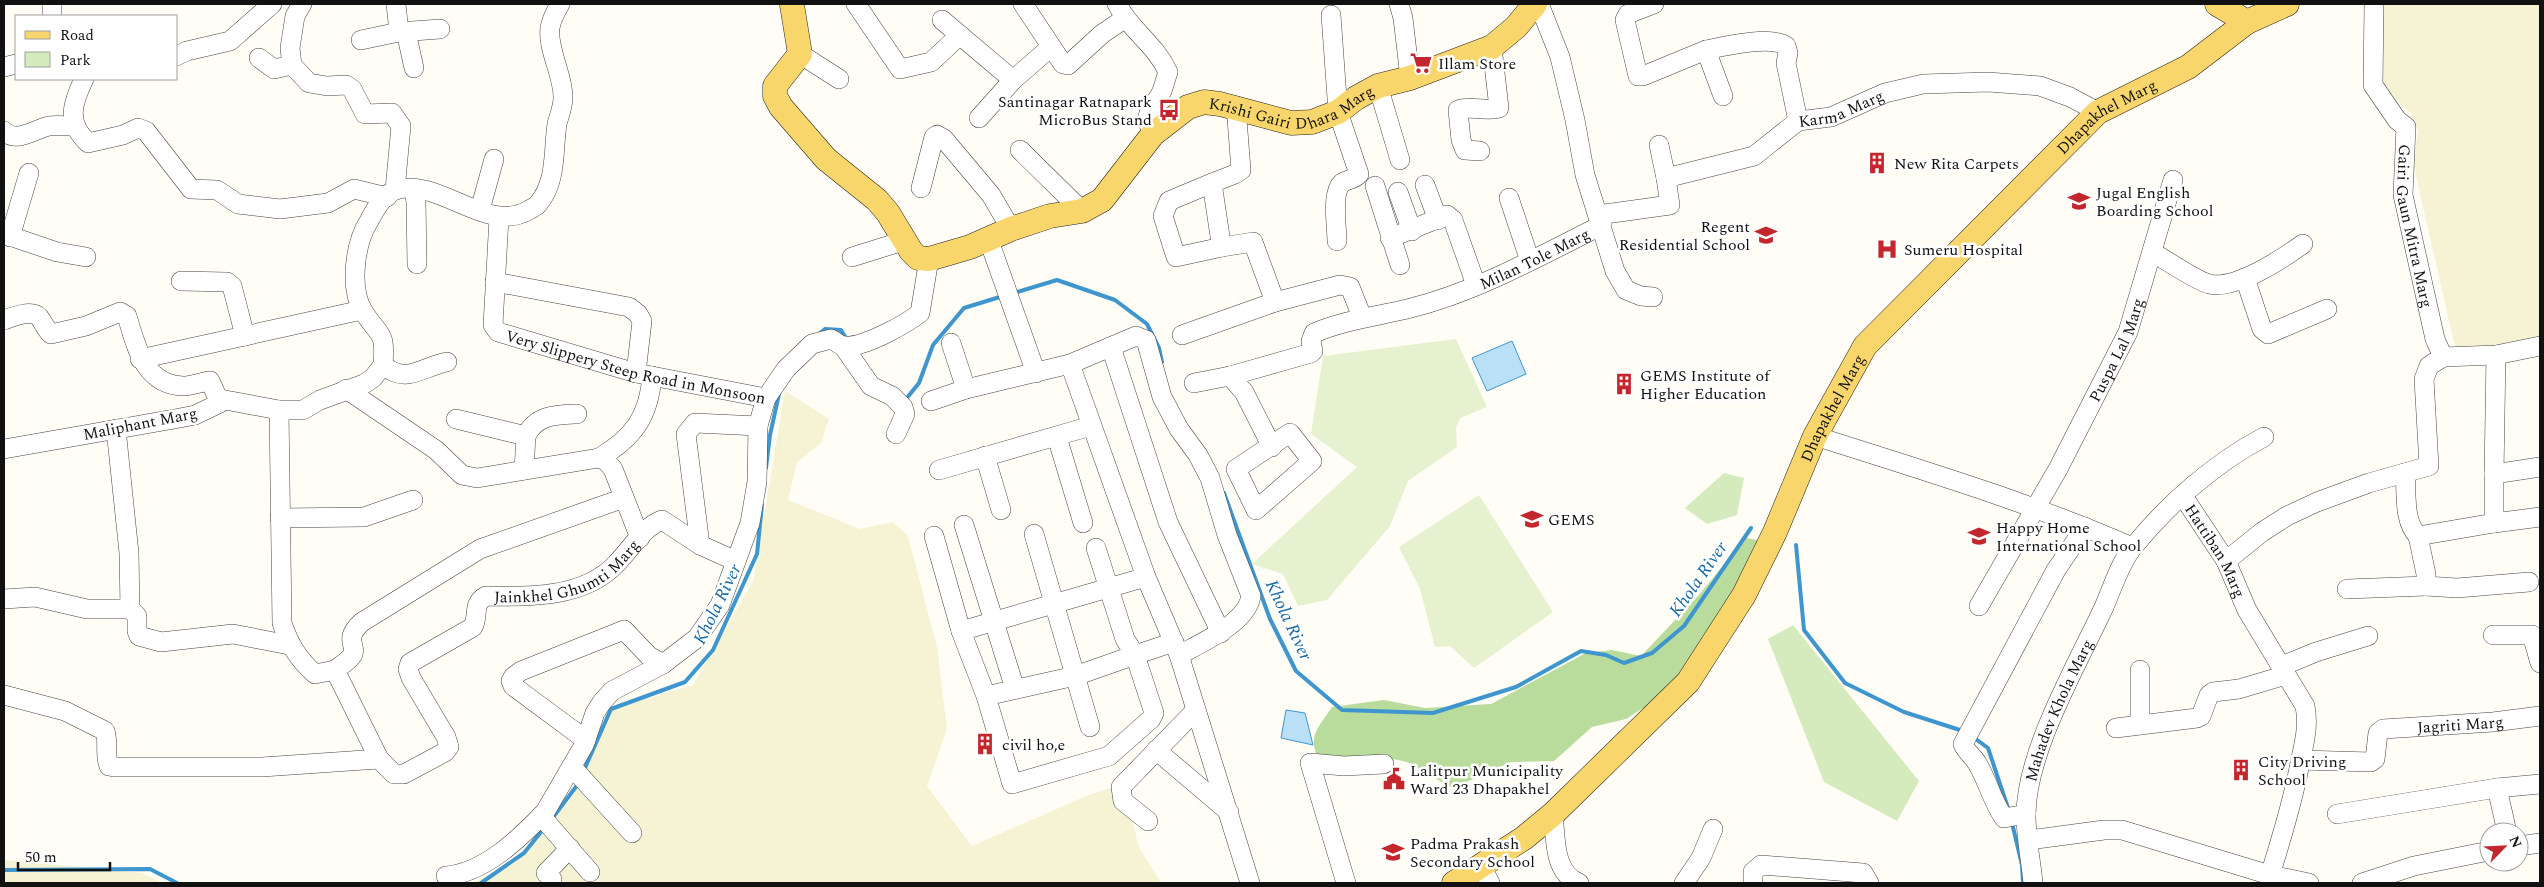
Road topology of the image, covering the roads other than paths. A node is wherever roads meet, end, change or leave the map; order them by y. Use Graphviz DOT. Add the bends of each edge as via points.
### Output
graph roads {
  1 [pos="272,4"];
  2 [pos="302,4"];
  3 [pos="396,4"];
  4 [pos="560,4"];
  5 [pos="791,4"];
  6 [pos="856,4"];
  7 [pos="1023,4"];
  8 [pos="1399,4"];
  9 [pos="1654,4"];
  10 [pos="2217,4"];
  11 [pos="2287,4"];
  12 [pos="2374,4"];
  13 [pos="1531,6"];
  14 [pos="1120,12"];
  15 [pos="1331,15"];
  16 [pos="942,20"];
  17 [pos="2247,22"];
  18 [pos="440,30"];
  19 [pos="402,32"];
  20 [pos="960,35"];
  21 [pos="361,40"];
  22 [pos="1051,47"];
  23 [pos="1492,47"];
  24 [pos="1706,50"];
  25 [pos="800,54"];
  26 [pos="178,55"];
  27 [pos="259,58"];
  28 [pos="292,65"];
  29 [pos="414,68"];
  30 [pos="1410,78"];
  31 [pos="839,79"];
  32 [pos="83,80"];
  33 [pos="1013,80"];
  34 [pos="1378,86"];
  35 [pos="1723,96"];
  36 [pos="1236,106"];
  37 [pos="1338,112"];
  38 [pos="2098,112"];
  39 [pos="979,118"];
  40 [pos="1798,121"];
  41 [pos="73,126"];
  42 [pos="4,131"];
  43 [pos="1153,134"];
  44 [pos="1658,145"];
  45 [pos="1020,150"];
  46 [pos="1480,151"];
  47 [pos="494,159"];
  48 [pos="1400,160"];
  49 [pos="29,173"];
  50 [pos="1666,178"];
  51 [pos="2173,180"];
  52 [pos="1212,183"];
  53 [pos="1425,185"];
  54 [pos="1375,186"];
  55 [pos="921,188"];
  56 [pos="414,189"];
  57 [pos="1398,192"];
  58 [pos="391,193"];
  59 [pos="1509,198"];
  60 [pos="480,210"];
  61 [pos="1082,211"];
  62 [pos="499,218"];
  63 [pos="1438,220"];
  64 [pos="1600,226"];
  65 [pos="1011,229"];
  66 [pos="1412,231"];
  67 [pos="7,236"];
  68 [pos="988,238"];
  69 [pos="1390,238"];
  70 [pos="903,240"];
  71 [pos="1337,241"];
  72 [pos="2303,244"];
  73 [pos="1222,247"];
  74 [pos="2152,252"];
  75 [pos="86,257"];
  76 [pos="852,258"];
  77 [pos="929,259"];
  78 [pos="1530,261"];
  79 [pos="416,264"];
  80 [pos="1400,265"];
  81 [pos="2245,278"];
  82 [pos="181,280"];
  83 [pos="495,282"];
  84 [pos="1476,285"];
  85 [pos="1653,297"];
  86 [pos="1275,302"];
  87 [pos="2327,309"];
  88 [pos="362,310"];
  89 [pos="1362,317"];
  90 [pos="4,320"];
  91 [pos="1182,335"];
  92 [pos="245,336"];
  93 [pos="951,343"];
  94 [pos="843,346"];
  95 [pos="2540,346"];
  96 [pos="1111,347"];
  97 [pos="2496,355"];
  98 [pos="2443,357"];
  99 [pos="140,359"];
  100 [pos="447,362"];
  101 [pos="1070,364"];
  102 [pos="383,365"];
  103 [pos="1036,373"];
  104 [pos="644,375"];
  105 [pos="1230,376"];
  106 [pos="1194,383"];
  107 [pos="346,389"];
  108 [pos="966,389"];
  109 [pos="766,398"];
  110 [pos="220,399"];
  111 [pos="932,401"];
  112 [pos="279,410"];
  113 [pos="577,414"];
  114 [pos="456,419"];
  115 [pos="758,426"];
  116 [pos="1091,426"];
  117 [pos="116,429"];
  118 [pos="896,434"];
  119 [pos="526,436"];
  120 [pos="1057,436"];
  121 [pos="1815,436"];
  122 [pos="2264,437"];
  123 [pos="1272,447"];
  124 [pos="4,449"];
  125 [pos="985,456"];
  126 [pos="598,458"];
  127 [pos="2540,467"];
  128 [pos="524,470"];
  129 [pos="940,470"];
  130 [pos="2405,473"];
  131 [pos="2494,474"];
  132 [pos="2183,496"];
  133 [pos="624,498"];
  134 [pos="413,500"];
  135 [pos="2034,508"];
  136 [pos="1001,510"];
  137 [pos="2540,517"];
  138 [pos="280,518"];
  139 [pos="1083,523"];
  140 [pos="2494,523"];
  141 [pos="964,525"];
  142 [pos="2085,526"];
  143 [pos="1034,534"];
  144 [pos="934,536"];
  145 [pos="2418,536"];
  146 [pos="640,538"];
  147 [pos="700,545"];
  148 [pos="2132,547"];
  149 [pos="1096,548"];
  150 [pos="736,561"];
  151 [pos="2226,561"];
  152 [pos="1146,577"];
  153 [pos="2529,582"];
  154 [pos="2426,586"];
  155 [pos="1109,588"];
  156 [pos="2347,589"];
  157 [pos="4,599"];
  158 [pos="1052,602"];
  159 [pos="1979,606"];
  160 [pos="130,609"];
  161 [pos="994,622"];
  162 [pos="961,631"];
  163 [pos="1221,633"];
  164 [pos="2493,634"];
  165 [pos="2368,636"];
  166 [pos="289,645"];
  167 [pos="1176,648"];
  168 [pos="1135,655"];
  169 [pos="2540,663"];
  170 [pos="663,664"];
  171 [pos="335,670"];
  172 [pos="2140,670"];
  173 [pos="2284,670"];
  174 [pos="1075,676"];
  175 [pos="1015,689"];
  176 [pos="4,695"];
  177 [pos="986,696"];
  178 [pos="1195,711"];
  179 [pos="2540,716"];
  180 [pos="2140,724"];
  181 [pos="1090,727"];
  182 [pos="2116,728"];
  183 [pos="586,740"];
  184 [pos="1156,750"];
  185 [pos="379,759"];
  186 [pos="2301,760"];
  187 [pos="1384,764"];
  188 [pos="572,767"];
  189 [pos="2540,784"];
  190 [pos="2497,788"];
  191 [pos="1229,812"];
  192 [pos="1553,814"];
  193 [pos="2337,814"];
  194 [pos="542,816"];
  195 [pos="2015,816"];
  196 [pos="1148,821"];
  197 [pos="2505,822"];
  198 [pos="1713,828"];
  199 [pos="632,833"];
  200 [pos="2029,840"];
  201 [pos="570,848"];
  202 [pos="2479,853"];
  203 [pos="590,872"];
  204 [pos="1485,874"];
  205 [pos="2270,875"];
  206 [pos="446,876"];
  207 [pos="552,879"];
  208 [pos="1250,883"];
  209 [pos="1346,883"];
  210 [pos="1454,883"];
  211 [pos="1579,883"];
  212 [pos="1684,883"];
  213 [pos="1753,883"];
  214 [pos="1869,883"];
  215 [pos="2033,883"];
  216 [pos="2310,883"];
  217 [pos="2362,883"];
  1 -- 26 [label="street" via="230,41"];
  2 -- 28 [label="street" via="295,16 290,48"];
  3 -- 19 [label="street"];
  4 -- 62 [label="street" via="550,28 563,98 553,170 538,205 521,215"];
  5 -- 25 [label="main road"];
  6 -- 20 [label="street" via="900,69 931,62"];
  7 -- 22 [label="street"];
  8 -- 30 [label="street"];
  9 -- 24 [label="street" via="1628,14 1625,20 1638,76"];
  10 -- 17 [label="main road"];
  11 -- 17 [label="main road, Dhapakhel Marg"];
  12 -- 98 [label="street, Gairi Gaun Mitra Marg" via="2373,85 2397,120 2406,126 2403,195 2435,339"];
  13 -- 23 [label="main road, Krishi Gairi Dhara Marg" via="1516,27"];
  13 -- 64 [label="street, Milan Tole Marg" via="1560,57 1585,176"];
  14 -- 22 [label="street" via="1102,34 1068,64 1063,64"];
  14 -- 43 [label="street" via="1162,60 1168,72 1162,91 1148,110 1148,124"];
  15 -- 37 [label="street"];
  16 -- 20 [label="street"];
  17 -- 38 [label="main road, Dhapakhel Marg" via="2188,67"];
  18 -- 19 [label="street"];
  19 -- 21 [label="street"];
  19 -- 29 [label="street"];
  20 -- 33 [label="street"];
  22 -- 33 [label="street"];
  23 -- 30 [label="main road, Krishi Gairi Dhara Marg"];
  23 -- 46 [label="street" via="1500,108 1490,111 1458,110 1465,150"];
  24 -- 35 [label="street"];
  24 -- 40 [label="street" via="1743,43 1781,42 1788,53 1786,63"];
  25 -- 31 [label="street"];
  25 -- 70 [label="main road" via="775,86 775,96 826,159 877,200"];
  27 -- 28 [label="street" via="274,69"];
  28 -- 58 [label="street" via="308,83 346,85 352,89 365,114 392,113 398,119 401,126"];
  30 -- 34 [label="main road, Krishi Gairi Dhara Marg"];
  32 -- 41 [label="street" via="77,92"];
  33 -- 39 [label="street"];
  34 -- 37 [label="main road, Krishi Gairi Dhara Marg"];
  34 -- 48 [label="street"];
  36 -- 37 [label="main road, Krishi Gairi Dhara Marg" via="1292,123 1312,122"];
  36 -- 43 [label="main road, Krishi Gairi Dhara Marg" via="1204,102 1188,107"];
  36 -- 52 [label="street" via="1240,170"];
  37 -- 71 [label="street" via="1359,174 1342,182 1335,193"];
  38 -- 40 [label="street, Karma Marg" via="2040,86 1988,82 1923,84 1886,93 1831,117"];
  38 -- 121 [label="main road, Dhapakhel Marg" via="1865,346"];
  40 -- 50 [label="street, Karma Marg" via="1754,156"];
  41 -- 42 [label="street" via="49,126 18,137"];
  41 -- 58 [label="street" via="88,142 123,135 138,128 146,131 191,189 217,190 238,204 280,209 328,203 354,189"];
  43 -- 61 [label="main road, Krishi Gairi Dhara Marg" via="1102,200"];
  44 -- 50 [label="street"];
  45 -- 61 [label="street"];
  47 -- 60 [label="street"];
  49 -- 67 [label="street"];
  50 -- 64 [label="street" via="1670,204 1605,214"];
  51 -- 74 [label="street, Puspa Lal Marg"];
  52 -- 73 [label="street"];
  52 -- 73 [label="street" via="1169,201 1163,216 1176,257"];
  53 -- 63 [label="street"];
  54 -- 69 [label="street"];
  55 -- 65 [label="street" via="937,135 980,181"];
  56 -- 58 [label="street"];
  56 -- 60 [label="street"];
  56 -- 79 [label="street"];
  57 -- 66 [label="street"];
  58 -- 88 [label="street" via="379,202 364,229 353,272"];
  59 -- 78 [label="street"];
  60 -- 62 [label="street"];
  61 -- 65 [label="main road, Krishi Gairi Dhara Marg" via="1050,216"];
  62 -- 83 [label="street, Very Slippery Steep Road in Monsoon"];
  63 -- 66 [label="street"];
  63 -- 84 [label="street" via="1447,215 1453,220"];
  64 -- 78 [label="street, Milan Tole Marg"];
  64 -- 85 [label="street" via="1615,271 1626,290"];
  65 -- 68 [label="main road, Krishi Gairi Dhara Marg"];
  66 -- 69 [label="street"];
  67 -- 75 [label="street" via="57,252"];
  68 -- 77 [label="main road, Krishi Gairi Dhara Marg"];
  68 -- 103 [label="street"];
  69 -- 80 [label="street"];
  70 -- 76 [label="street"];
  70 -- 77 [label="main road" via="918,258"];
  72 -- 81 [label="street"];
  73 -- 86 [label="street" via="1253,242"];
  74 -- 81 [label="street" via="2208,284 2219,285"];
  74 -- 135 [label="street, Puspa Lal Marg" via="2128,332 2058,469"];
  77 -- 94 [label="street, Very Slippery Steep Road in Monsoon" via="920,313 906,324 854,346"];
  78 -- 84 [label="street, Milan Tole Marg"];
  81 -- 87 [label="street" via="2262,329 2268,334"];
  82 -- 92 [label="street" via="228,282 232,286"];
  83 -- 104 [label="street, Very Slippery Steep Road in Monsoon" via="493,325 498,332"];
  83 -- 104 [label="street" via="629,307 642,321"];
  84 -- 89 [label="street, Milan Tole Marg" via="1432,302"];
  86 -- 89 [label="street" via="1346,284"];
  86 -- 91 [label="street"];
  88 -- 92 [label="street"];
  88 -- 102 [label="street" via="381,332"];
  89 -- 105 [label="street, Milan Tole Marg" via="1312,335 1311,353"];
  90 -- 99 [label="street, Maliphant Marg" via="32,314 38,316 51,334 86,326 120,312 127,316"];
  92 -- 99 [label="street"];
  93 -- 108 [label="street"];
  94 -- 109 [label="street, Very Slippery Steep Road in Monsoon" via="831,339 812,344 786,369"];
  94 -- 118 [label="street" via="871,386 892,396 903,407 904,414"];
  95 -- 97 [label="street"];
  96 -- 101 [label="street"];
  96 -- 163 [label="street" via="1168,522"];
  96 -- 163 [label="street" via="1136,336 1146,340 1162,397 1210,478 1227,535 1251,596 1249,606"];
  97 -- 98 [label="street"];
  97 -- 131 [label="street"];
  98 -- 130 [label="street" via="2430,366 2424,379 2429,466"];
  99 -- 110 [label="street, Maliphant Marg" via="154,376 172,385 210,381"];
  100 -- 102 [label="street" via="408,376 392,372"];
  101 -- 103 [label="street"];
  101 -- 116 [label="street"];
  102 -- 107 [label="street" via="364,384"];
  103 -- 108 [label="street"];
  104 -- 109 [label="street, Very Slippery Steep Road in Monsoon"];
  104 -- 126 [label="street" via="651,397 631,434 620,446"];
  105 -- 106 [label="street"];
  105 -- 123 [label="street" via="1244,392"];
  107 -- 112 [label="street" via="303,410"];
  107 -- 128 [label="street" via="436,450 462,475 477,478"];
  108 -- 111 [label="street"];
  109 -- 115 [label="street"];
  110 -- 112 [label="street"];
  110 -- 117 [label="street, Maliphant Marg" via="220,403 194,415"];
  112 -- 138 [label="street"];
  113 -- 119 [label="street" via="551,415 530,426"];
  114 -- 119 [label="street"];
  115 -- 147 [label="street" via="695,423 686,434"];
  115 -- 150 [label="street" via="757,482 750,523"];
  116 -- 120 [label="street"];
  116 -- 152 [label="street"];
  117 -- 124 [label="street, Maliphant Marg"];
  117 -- 160 [label="street" via="129,554"];
  119 -- 128 [label="street"];
  120 -- 125 [label="street"];
  120 -- 139 [label="street"];
  121 -- 135 [label="street"];
  121 -- 192 [label="main road, Dhapakhel Marg" via="1744,596 1688,682"];
  122 -- 132 [label="street" via="2233,455"];
  125 -- 129 [label="street"];
  125 -- 136 [label="street"];
  126 -- 128 [label="street"];
  126 -- 133 [label="street" via="613,469"];
  127 -- 131 [label="street"];
  130 -- 145 [label="street" via="2409,519"];
  130 -- 151 [label="street" via="2317,502 2287,516"];
  131 -- 140 [label="street"];
  132 -- 148 [label="street, Hattiban Marg"];
  132 -- 151 [label="street, Hattiban Marg"];
  133 -- 146 [label="street"];
  133 -- 171 [label="street" via="480,549 362,622 350,637 354,652"];
  134 -- 138 [label="street" via="364,517"];
  135 -- 142 [label="street"];
  135 -- 159 [label="street, Puspa Lal Marg"];
  137 -- 140 [label="street"];
  138 -- 166 [label="street" via="282,623"];
  140 -- 145 [label="street"];
  141 -- 161 [label="street"];
  142 -- 148 [label="street"];
  142 -- 195 [label="street" via="2056,570 1963,744 1978,764 1994,802"];
  143 -- 158 [label="street"];
  144 -- 162 [label="street"];
  145 -- 154 [label="street"];
  146 -- 147 [label="street, Jainkhel Ghumti Marg" via="652,524 662,520"];
  146 -- 185 [label="street, Jainkhel Ghumti Marg" via="614,567 587,585 534,598 486,596 481,599 476,605 473,628 410,663 408,669 449,747 404,774 394,774"];
  147 -- 150 [label="street, Jainkhel Ghumti Marg"];
  148 -- 195 [label="street, Mahadev Khola Marg" via="2056,706"];
  149 -- 155 [label="street"];
  150 -- 170 [label="street" via="715,612 696,638"];
  151 -- 173 [label="street, Hattiban Marg" via="2247,610"];
  152 -- 155 [label="street"];
  152 -- 167 [label="street"];
  153 -- 154 [label="street" via="2457,588"];
  154 -- 156 [label="street"];
  155 -- 158 [label="street"];
  155 -- 168 [label="street" via="1125,639"];
  157 -- 160 [label="street" via="35,597 87,609"];
  158 -- 161 [label="street"];
  158 -- 174 [label="street"];
  160 -- 166 [label="street" via="137,616 140,636 150,640 234,634"];
  161 -- 162 [label="street"];
  161 -- 175 [label="street"];
  162 -- 177 [label="street"];
  163 -- 167 [label="street"];
  164 -- 169 [label="street" via="2532,635"];
  165 -- 173 [label="street" via="2316,652"];
  166 -- 171 [label="street" via="314,674"];
  167 -- 168 [label="street"];
  167 -- 178 [label="street"];
  168 -- 174 [label="street"];
  168 -- 177 [label="street" via="1154,708 1151,719 1110,756 1014,785"];
  170 -- 183 [label="street" via="612,691 595,712"];
  170 -- 183 [label="street" via="649,656 624,630 513,677 513,686"];
  171 -- 185 [label="street, Jainkhel Ghumti Marg"];
  172 -- 180 [label="street"];
  173 -- 180 [label="street" via="2239,689 2212,692 2197,718"];
  173 -- 186 [label="street, Hattiban Marg" via="2305,706 2308,719"];
  174 -- 175 [label="street"];
  174 -- 181 [label="street"];
  175 -- 177 [label="street"];
  176 -- 185 [label="street" via="65,711 105,731 106,761 114,767 262,767"];
  178 -- 184 [label="street"];
  178 -- 191 [label="street"];
  179 -- 186 [label="street, Jagriti Marg" via="2379,730 2374,760"];
  180 -- 182 [label="street"];
  183 -- 188 [label="street"];
  184 -- 191 [label="street"];
  184 -- 196 [label="street" via="1121,787 1123,801"];
  186 -- 205 [label="street, Hattiban Marg" via="2292,806"];
  187 -- 209 [label="street" via="1344,766 1310,763"];
  188 -- 194 [label="street"];
  188 -- 199 [label="street"];
  189 -- 190 [label="street"];
  190 -- 193 [label="street"];
  190 -- 197 [label="street"];
  191 -- 208 [label="street"];
  192 -- 204 [label="main road, Dhapakhel Marg"];
  192 -- 211 [label="street" via="1560,866 1569,879"];
  194 -- 201 [label="street"];
  194 -- 206 [label="street" via="472,871"];
  195 -- 200 [label="street, Mahadev Khola Marg"];
  198 -- 212 [label="street" via="1701,858"];
  200 -- 205 [label="street" via="2122,830"];
  200 -- 215 [label="street, Mahadev Khola Marg"];
  201 -- 203 [label="street"];
  201 -- 207 [label="street" via="546,873"];
  202 -- 217 [label="street" via="2414,866"];
  204 -- 210 [label="main road, Dhapakhel Marg"];
  205 -- 216 [label="street"];
  213 -- 214 [label="street" via="1753,872 1761,865 1863,873"];
}
